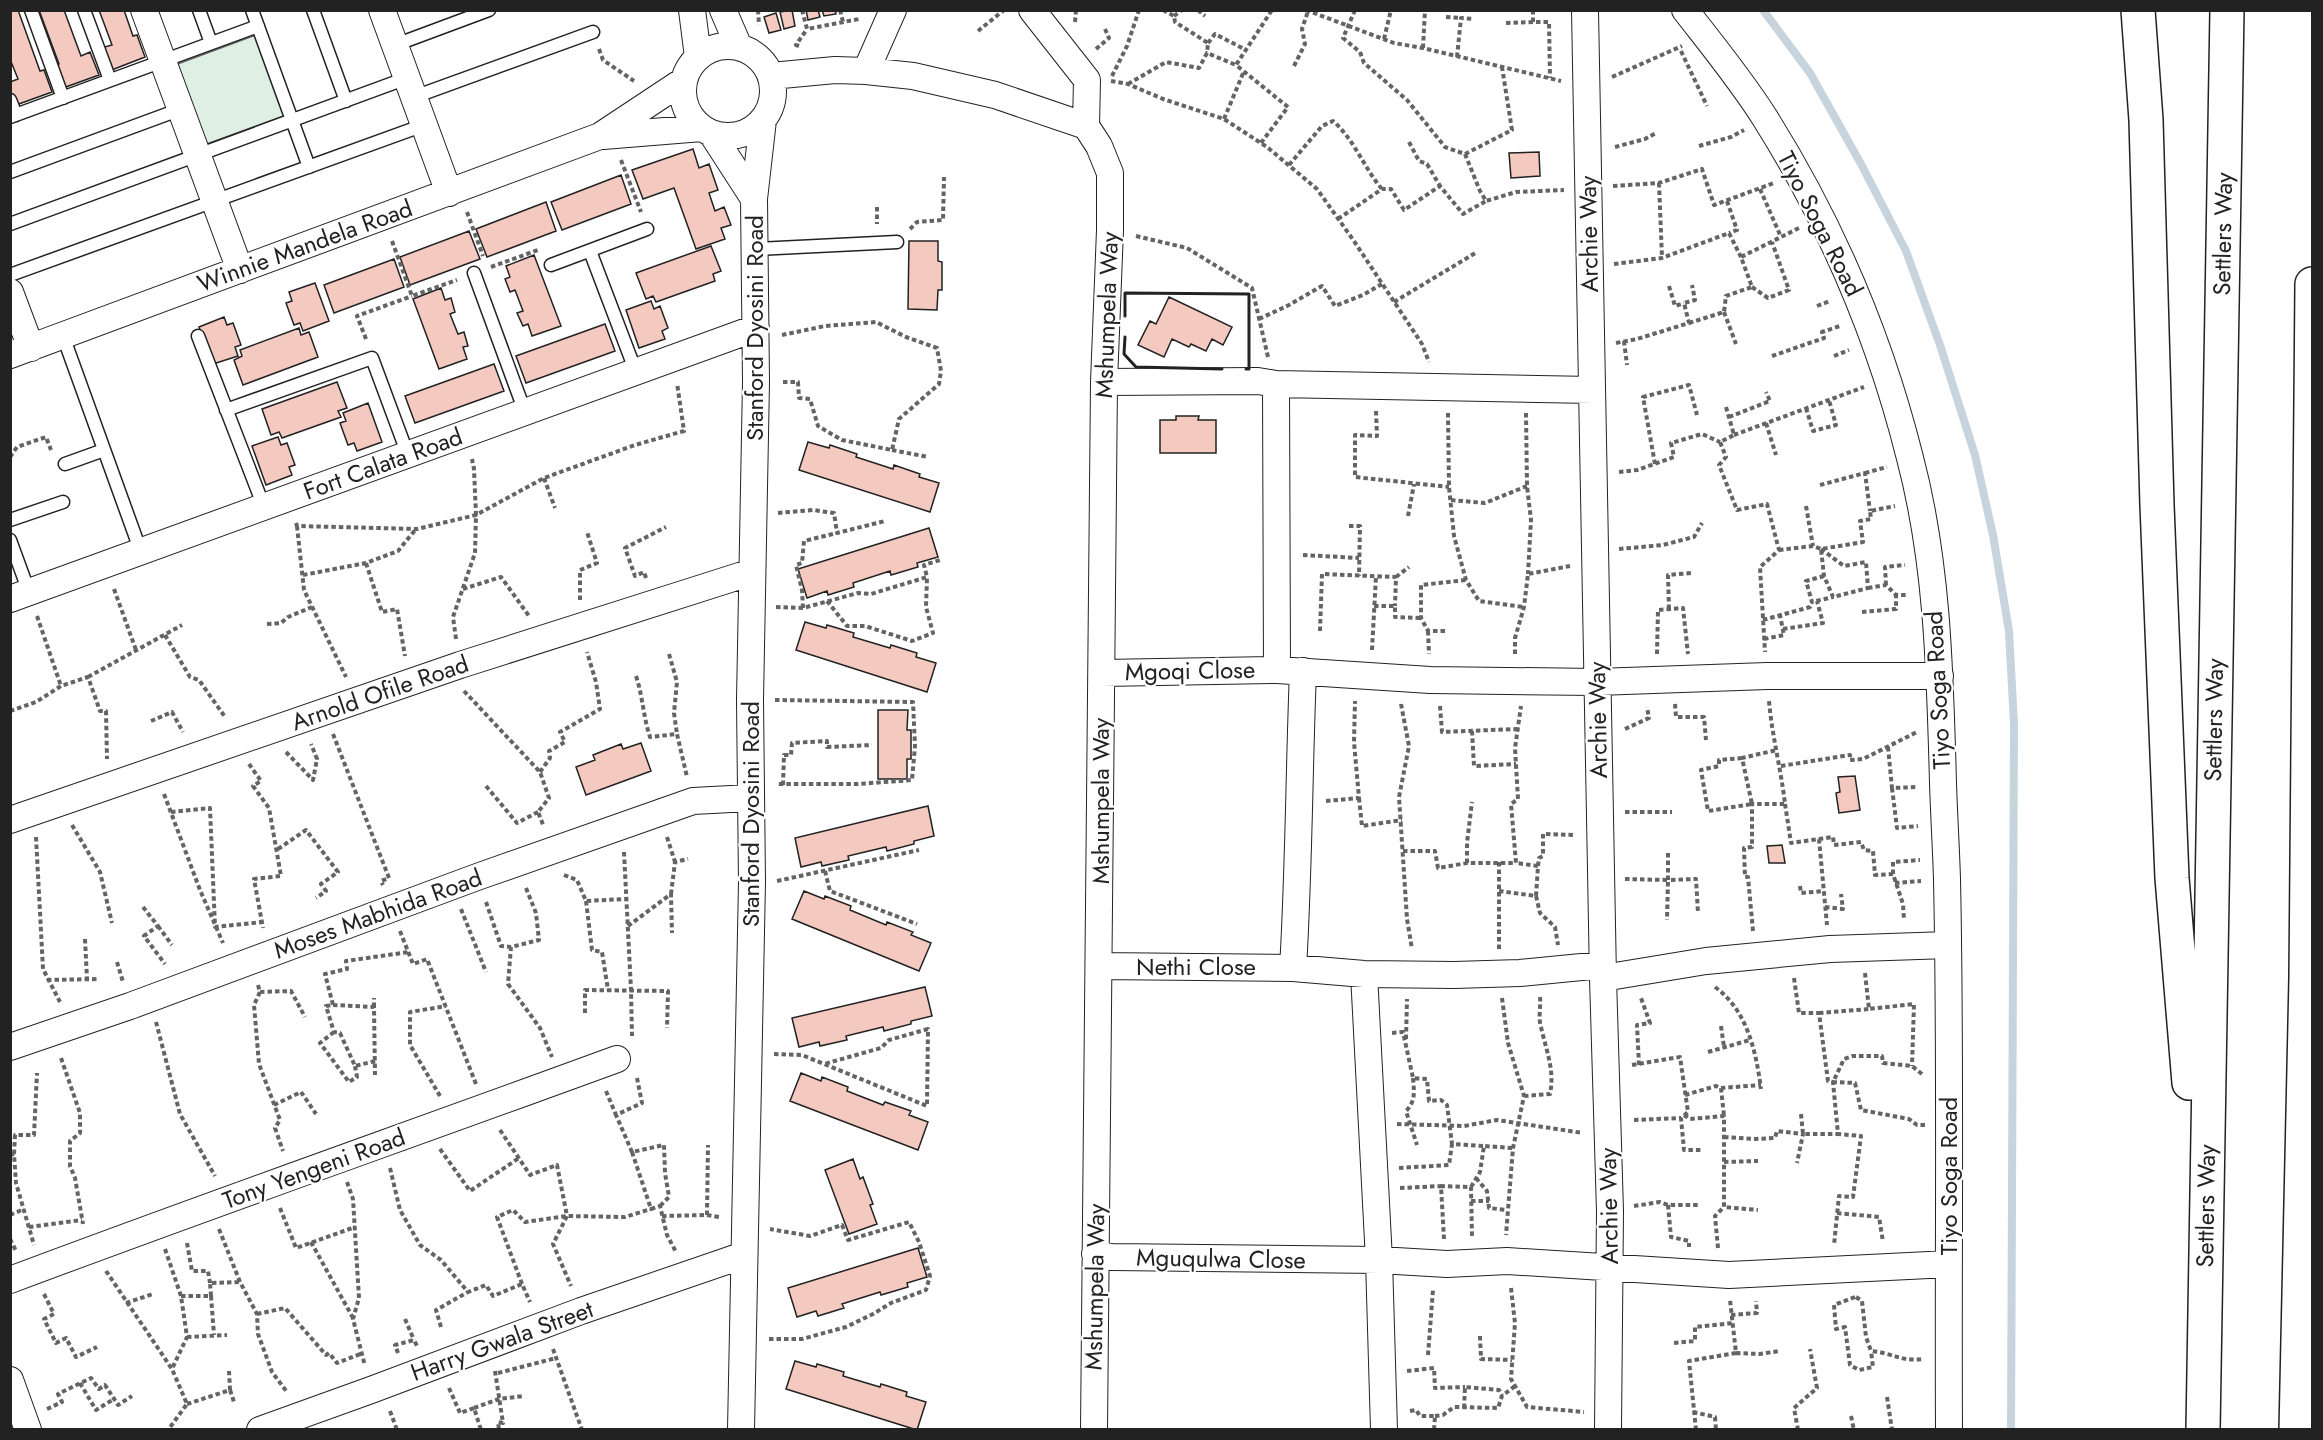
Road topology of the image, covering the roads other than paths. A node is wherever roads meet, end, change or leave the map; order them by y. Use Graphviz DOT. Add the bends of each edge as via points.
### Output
graph roads {
  1 [pos="31,10"];
  2 [pos="84,10"];
  3 [pos="144,10"];
  4 [pos="199,10"];
  5 [pos="252,10"];
  6 [pos="313,10"];
  7 [pos="382,10"];
  8 [pos="489,10"];
  9 [pos="692,10"];
  10 [pos="723,10"];
  11 [pos="1032,10"];
  12 [pos="1585,10"];
  13 [pos="1685,10"];
  14 [pos="2138,10"];
  15 [pos="2227,10"];
  16 [pos="892,11"];
  17 [pos="258,26"];
  18 [pos="593,32"];
  19 [pos="211,43"];
  20 [pos="395,45"];
  21 [pos="739,47"];
  22 [pos="698,57"];
  23 [pos="163,61"];
  24 [pos="866,71"];
  25 [pos="771,76"];
  26 [pos="110,80"];
  27 [pos="684,81"];
  28 [pos="410,88"];
  29 [pos="63,98"];
  30 [pos="10,100"];
  31 [pos="346,100"];
  32 [pos="181,109"];
  33 [pos="13,116"];
  34 [pos="292,120"];
  35 [pos="763,120"];
  36 [pos="424,125"];
  37 [pos="1086,126"];
  38 [pos="707,131"];
  39 [pos="600,136"];
  40 [pos="198,156"];
  41 [pos="309,167"];
  42 [pos="10,172"];
  43 [pos="454,191"];
  44 [pos="754,199"];
  45 [pos="215,201"];
  46 [pos="10,224"];
  47 [pos="647,229"];
  48 [pos="897,242"];
  49 [pos="756,249"];
  50 [pos="590,250"];
  51 [pos="550,265"];
  52 [pos="240,270"];
  53 [pos="474,273"];
  54 [pos="10,275"];
  55 [pos="2313,284"];
  56 [pos="10,292"];
  57 [pos="756,328"];
  58 [pos="63,336"];
  59 [pos="198,336"];
  60 [pos="21,351"];
  61 [pos="636,372"];
  62 [pos="1104,382"];
  63 [pos="1267,383"];
  64 [pos="1592,390"];
  65 [pos="226,410"];
  66 [pos="525,412"];
  67 [pos="104,450"];
  68 [pos="408,455"];
  69 [pos="65,464"];
  70 [pos="63,502"];
  71 [pos="276,503"];
  72 [pos="10,520"];
  73 [pos="10,540"];
  74 [pos="141,552"];
  75 [pos="752,572"];
  76 [pos="20,596"];
  77 [pos="1278,670"];
  78 [pos="1303,671"];
  79 [pos="1102,673"];
  80 [pos="1940,676"];
  81 [pos="1597,682"];
  82 [pos="750,790"];
  83 [pos="22,816"];
  84 [pos="2313,938"];
  85 [pos="1948,945"];
  86 [pos="1100,966"];
  87 [pos="1293,968"];
  88 [pos="1603,972"];
  89 [pos="1364,974"];
  90 [pos="2306,978"];
  91 [pos="10,1047"];
  92 [pos="625,1056"];
  93 [pos="1095,1254"];
  94 [pos="744,1255"];
  95 [pos="1379,1260"];
  96 [pos="1949,1264"];
  97 [pos="2205,1267"];
  98 [pos="1610,1268"];
  99 [pos="28,1273"];
  100 [pos="10,1380"];
  101 [pos="1383,1422"];
  102 [pos="1608,1422"];
  103 [pos="27,1425"];
  104 [pos="260,1430"];
  105 [pos="741,1430"];
  106 [pos="1094,1430"];
  107 [pos="1949,1430"];
  108 [pos="2203,1430"];
  109 [pos="2296,1430"];
  1 -- 29 [label="lane"];
  2 -- 26 [label="lane"];
  3 -- 23 [label="street"];
  4 -- 19 [label="lane"];
  5 -- 17 [label="lane"];
  6 -- 31 [label="lane"];
  7 -- 20 [label="street"];
  8 -- 20 [label="lane"];
  9 -- 22 [label="street"];
  10 -- 21 [label="street"];
  11 -- 37 [label="street" via="1087,80"];
  12 -- 64 [label="street, Archie Way"];
  13 -- 80 [label="street, Tiyo Soga Road" via="1765,118 1855,289 1887,379 1920,501"];
  14 -- 97 [label="highway" via="2146,120 2172,878"];
  15 -- 97 [label="highway, Settlers Way"];
  16 -- 24 [label="street"];
  17 -- 19 [label="lane"];
  17 -- 34 [label="lane"];
  18 -- 28 [label="lane"];
  19 -- 23 [label="lane"];
  20 -- 28 [label="street"];
  21 -- 22 [label="street" via="717,47"];
  21 -- 25 [label="street" via="753,52"];
  22 -- 27 [label="street"];
  23 -- 26 [label="lane"];
  23 -- 32 [label="street"];
  24 -- 25 [label="street"];
  24 -- 37 [label="street" via="913,76 995,95"];
  25 -- 35 [label="street" via="774,91"];
  26 -- 29 [label="lane"];
  27 -- 38 [label="street" via="686,108"];
  27 -- 39 [label="street, Winnie Mandela Road"];
  28 -- 31 [label="lane"];
  28 -- 36 [label="street"];
  29 -- 33 [label="lane"];
  30 -- 33 [label="lane"];
  31 -- 34 [label="lane"];
  32 -- 40 [label="street"];
  32 -- 42 [label="lane"];
  34 -- 40 [label="lane"];
  34 -- 41 [label="lane"];
  35 -- 38 [label="street" via="749,132 730,137"];
  35 -- 44 [label="street, Stanford Dyosini Road"];
  36 -- 41 [label="lane"];
  36 -- 43 [label="street"];
  37 -- 62 [label="street, Mshumpela Way" via="1110,173"];
  38 -- 39 [label="street, Winnie Mandela Road"];
  38 -- 44 [label="street"];
  39 -- 43 [label="street, Winnie Mandela Road"];
  40 -- 45 [label="street"];
  40 -- 46 [label="lane"];
  41 -- 45 [label="lane"];
  43 -- 52 [label="street, Winnie Mandela Road"];
  44 -- 49 [label="street, Stanford Dyosini Road"];
  45 -- 52 [label="street"];
  45 -- 54 [label="lane"];
  47 -- 50 [label="lane"];
  48 -- 49 [label="lane"];
  49 -- 57 [label="street, Stanford Dyosini Road"];
  50 -- 51 [label="lane"];
  50 -- 61 [label="lane"];
  52 -- 58 [label="street, Winnie Mandela Road"];
  53 -- 66 [label="lane"];
  55 -- 90 [label="highway"];
  56 -- 60 [label="street"];
  57 -- 61 [label="street, Fort Calata Road"];
  57 -- 75 [label="street, Stanford Dyosini Road"];
  58 -- 60 [label="street, Winnie Mandela Road"];
  58 -- 67 [label="lane"];
  59 -- 65 [label="lane"];
  61 -- 66 [label="street, Fort Calata Road"];
  62 -- 63 [label="street"];
  62 -- 79 [label="street, Mshumpela Way"];
  63 -- 64 [label="street"];
  63 -- 77 [label="street" via="1277,553"];
  64 -- 81 [label="street, Archie Way"];
  65 -- 68 [label="lane" via="372,358"];
  65 -- 71 [label="lane"];
  66 -- 68 [label="street, Fort Calata Road"];
  67 -- 69 [label="lane"];
  67 -- 74 [label="lane"];
  68 -- 71 [label="street, Fort Calata Road"];
  70 -- 72 [label="lane"];
  71 -- 74 [label="street, Fort Calata Road"];
  73 -- 76 [label="lane"];
  74 -- 76 [label="street, Fort Calata Road"];
  75 -- 82 [label="street, Stanford Dyosini Road"];
  75 -- 83 [label="street, Arnold Ofile Road" via="579,625"];
  77 -- 78 [label="street, Mgoqi Close"];
  77 -- 79 [label="street, Mgoqi Close"];
  78 -- 81 [label="street, Mgoqi Close" via="1438,680"];
  78 -- 87 [label="street"];
  79 -- 86 [label="street, Mshumpela Way"];
  80 -- 81 [label="street, Mgoqi Close" via="1767,676"];
  80 -- 85 [label="street, Tiyo Soga Road"];
  81 -- 88 [label="street, Archie Way"];
  82 -- 91 [label="street, Moses Mabhida Road" via="693,801 624,824"];
  82 -- 94 [label="street, Stanford Dyosini Road" via="752,882"];
  84 -- 90 [label="highway"];
  85 -- 88 [label="street, Nethi Close" via="1830,949 1706,961 1632,974"];
  85 -- 96 [label="street, Tiyo Soga Road"];
  86 -- 87 [label="street, Nethi Close"];
  86 -- 93 [label="street, Mshumpela Way"];
  87 -- 89 [label="street, Nethi Close"];
  88 -- 89 [label="street, Nethi Close"];
  88 -- 98 [label="street, Archie Way"];
  89 -- 95 [label="street"];
  90 -- 109 [label="highway"];
  92 -- 99 [label="street, Tony Yengeni Road"];
  93 -- 95 [label="street, Mguqulwa Close"];
  93 -- 106 [label="street, Mshumpela Way"];
  94 -- 104 [label="street, Harry Gwala Street"];
  94 -- 105 [label="street, Stanford Dyosini Road"];
  95 -- 98 [label="street, Mguqulwa Close" via="1441,1264 1507,1261"];
  95 -- 101 [label="street"];
  96 -- 98 [label="street, Mguqulwa Close" via="1729,1275"];
  96 -- 107 [label="street, Tiyo Soga Road"];
  97 -- 108 [label="highway, Settlers Way"];
  98 -- 102 [label="street, Archie Way"];
  100 -- 103 [label="street"];
}
